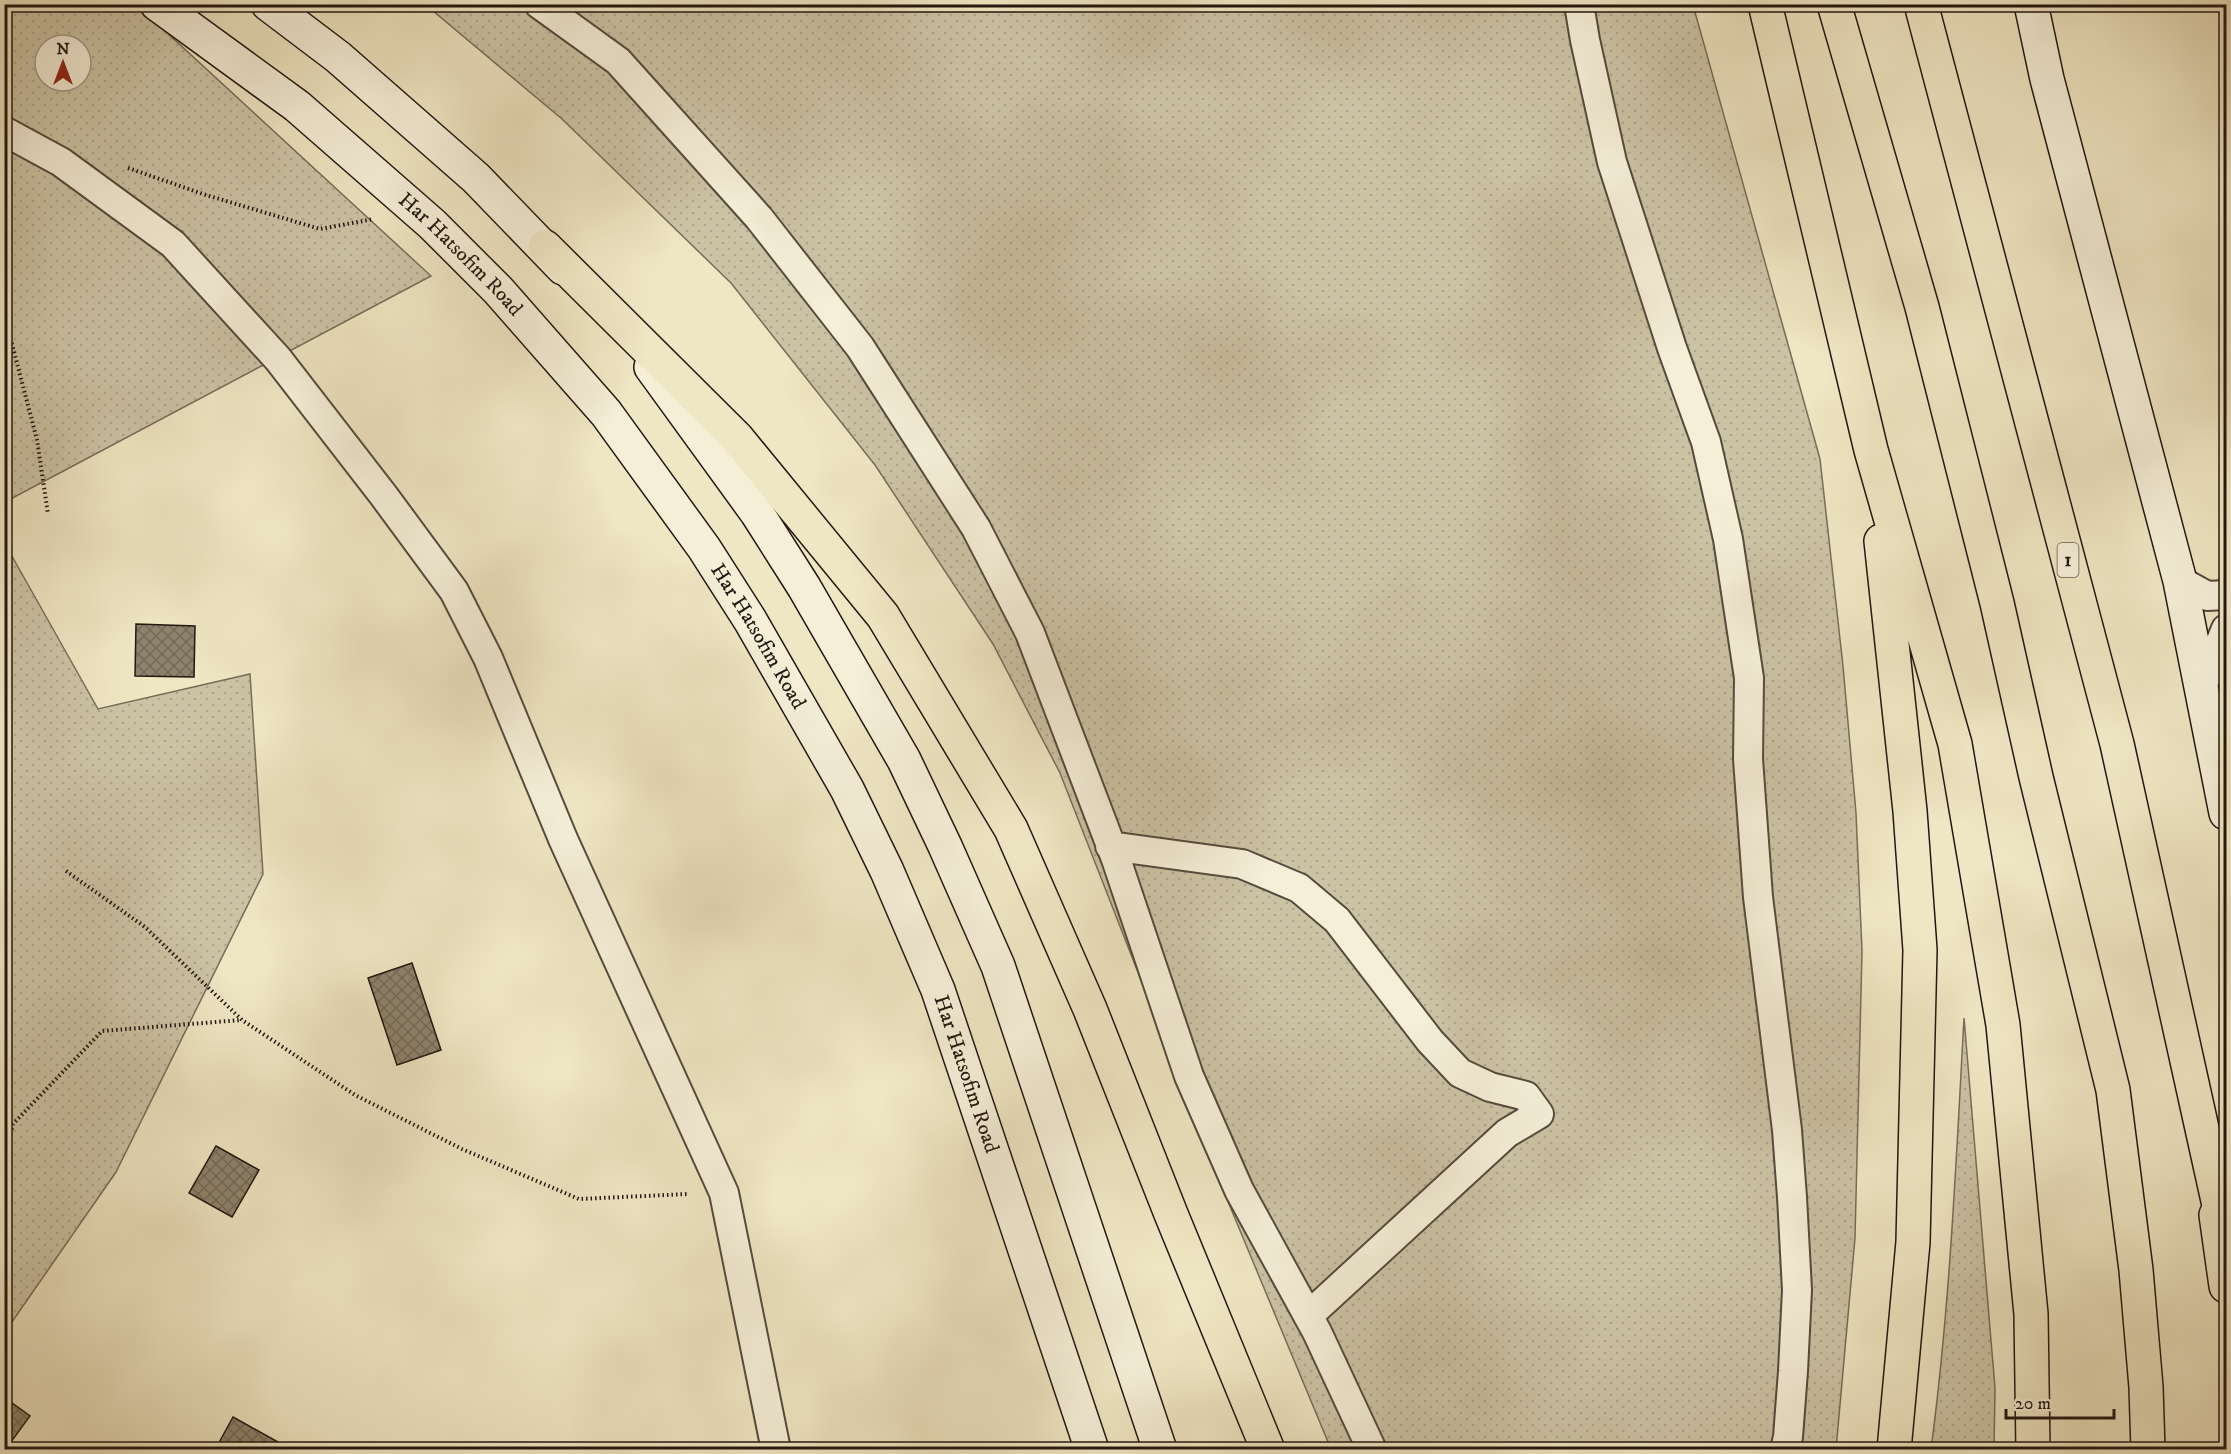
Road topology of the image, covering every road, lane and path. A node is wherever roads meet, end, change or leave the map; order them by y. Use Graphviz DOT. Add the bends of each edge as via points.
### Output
graph roads {
  1 [pos="157,4"];
  2 [pos="268,4"];
  3 [pos="539,4"];
  4 [pos="1579,4"];
  5 [pos="1765,4"];
  6 [pos="1834,4"];
  7 [pos="1921,4"];
  8 [pos="2031,4"];
  9 [pos="4,131"];
  10 [pos="128,168"];
  11 [pos="416,210"];
  12 [pos="545,247"];
  13 [pos="4,332"];
  14 [pos="1871,450"];
  15 [pos="48,514"];
  16 [pos="2180,581"];
  17 [pos="2226,595"];
  18 [pos="2226,629"];
  19 [pos="2201,689"];
  20 [pos="2226,813"];
  21 [pos="1110,846"];
  22 [pos="66,872"];
  23 [pos="242,1020"];
  24 [pos="2202,1119"];
  25 [pos="4,1160"];
  26 [pos="724,1193"];
  27 [pos="2226,1237"];
  28 [pos="2226,1286"];
  29 [pos="1308,1316"];
  30 [pos="776,1449"];
  31 [pos="1092,1449"];
  32 [pos="1160,1449"];
  33 [pos="1268,1449"];
  34 [pos="1372,1449"];
  35 [pos="1785,1449"];
  36 [pos="1894,1449"];
  37 [pos="2033,1449"];
  38 [pos="2148,1449"];
  1 -- 11 [label="main road, Har Hatsofim Road" via="297,106"];
  2 -- 12 [label="main road" via="338,57 476,178"];
  3 -- 21 [label="street" via="618,61 759,218 860,346 976,528 1024,622"];
  4 -- 35 [label="street" via="1612,162 1671,348 1706,442 1728,539 1749,678 1748,759 1758,897 1787,1130 1797,1290 1794,1371"];
  5 -- 14 [label="highway"];
  6 -- 38 [label="highway" via="1925,318 2113,1090 2136,1270"];
  7 -- 24 [label="highway, 1" via="2117,744"];
  8 -- 16 [label="main road" via="2047,79"];
  9 -- 26 [label="street" via="62,162 173,244 278,359 454,591 488,658 563,839"];
  10 -- 11 [label="path" via="320,229"];
  11 -- 31 [label="main road, Har Hatsofim Road" via="498,290 606,413 653,476 750,620 847,789 938,990"];
  12 -- 32 [label="main road" via="656,372 757,513 904,760 998,966"];
  12 -- 33 [label="highway" via="737,438 884,616 1011,829 1090,1010"];
  13 -- 15 [label="path" via="12,344 37,440"];
  14 -- 36 [label="highway" via="1910,811 1920,950 1913,1242"];
  14 -- 37 [label="highway" via="1955,744 2003,1025 2031,1314"];
  16 -- 17 [label="street" via="2207,596"];
  16 -- 19 [label="main road"];
  18 -- 19 [label="street"];
  19 -- 20 [label="main road"];
  21 -- 29 [label="street" via="1189,1076 1239,1190"];
  21 -- 29 [label="street" via="1242,864 1299,888 1337,920 1430,1041 1460,1073 1490,1087 1526,1096 1539,1114 1507,1133"];
  22 -- 23 [label="path" via="145,927"];
  23 -- 25 [label="path" via="102,1030 13,1124"];
  23 -- 26 [label="path" via="355,1095 462,1149 579,1199"];
  24 -- 27 [label="highway, 1"];
  24 -- 28 [label="highway"];
  26 -- 30 [label="street"];
  29 -- 34 [label="street"];
}
